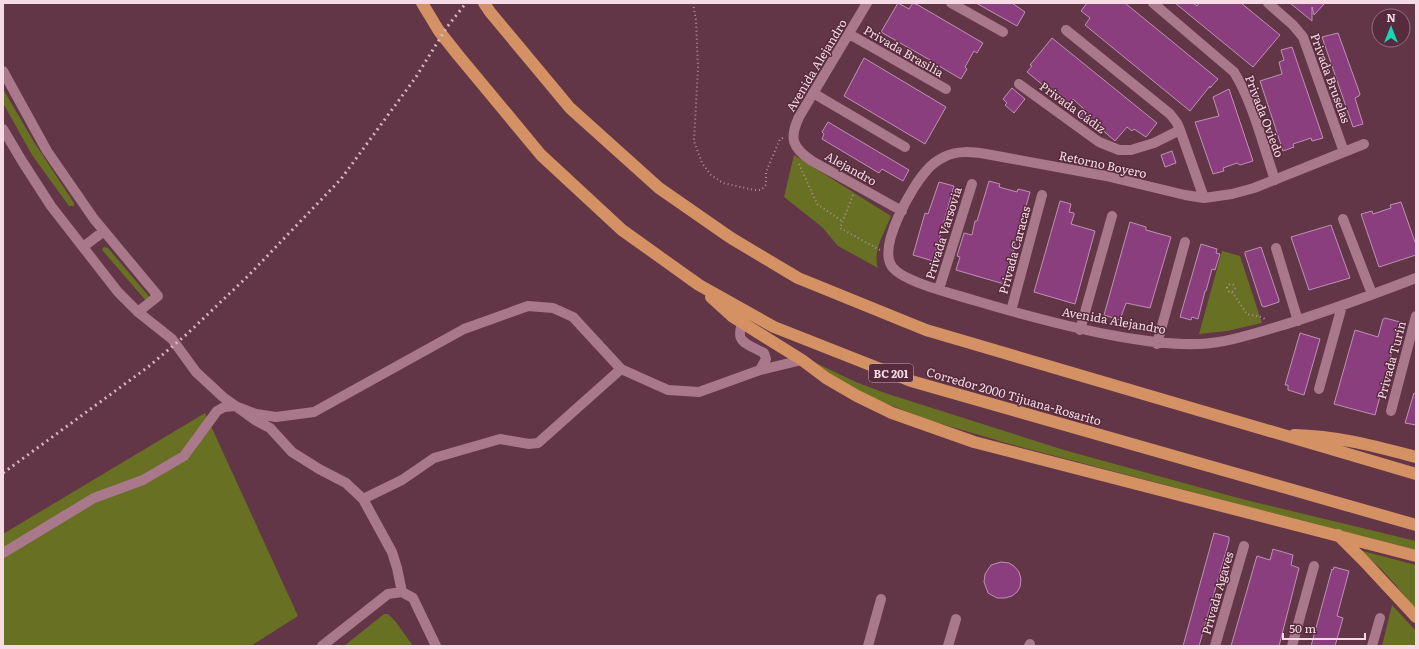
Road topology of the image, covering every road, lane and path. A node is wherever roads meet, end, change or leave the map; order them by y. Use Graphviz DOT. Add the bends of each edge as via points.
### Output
graph roads {
  1 [pos="693,3"];
  2 [pos="867,3"];
  3 [pos="951,3"];
  4 [pos="1153,3"];
  5 [pos="1268,3"];
  6 [pos="424,6"];
  7 [pos="487,8"];
  8 [pos="1066,30"];
  9 [pos="1003,32"];
  10 [pos="849,34"];
  11 [pos="3,71"];
  12 [pos="1019,84"];
  13 [pos="946,89"];
  14 [pos="813,93"];
  15 [pos="3,129"];
  16 [pos="1180,130"];
  17 [pos="795,141"];
  18 [pos="1364,144"];
  19 [pos="905,147"];
  20 [pos="1344,152"];
  21 [pos="1275,180"];
  22 [pos="972,184"];
  23 [pos="856,186"];
  24 [pos="1042,195"];
  25 [pos="1204,198"];
  26 [pos="902,211"];
  27 [pos="1112,216"];
  28 [pos="1343,219"];
  29 [pos="842,221"];
  30 [pos="104,231"];
  31 [pos="1185,242"];
  32 [pos="83,247"];
  33 [pos="1276,248"];
  34 [pos="888,255"];
  35 [pos="1416,278"];
  36 [pos="939,289"];
  37 [pos="1232,292"];
  38 [pos="1372,294"];
  39 [pos="1342,306"];
  40 [pos="1011,311"];
  41 [pos="138,312"];
  42 [pos="1416,316"];
  43 [pos="744,317"];
  44 [pos="1298,321"];
  45 [pos="1274,328"];
  46 [pos="1080,330"];
  47 [pos="1157,344"];
  48 [pos="802,360"];
  49 [pos="621,369"];
  50 [pos="760,370"];
  51 [pos="1319,389"];
  52 [pos="235,406"];
  53 [pos="1391,411"];
  54 [pos="1278,435"];
  55 [pos="1416,457"];
  56 [pos="1416,474"];
  57 [pos="363,499"];
  58 [pos="1416,525"];
  59 [pos="1337,535"];
  60 [pos="1244,546"];
  61 [pos="3,553"];
  62 [pos="1416,556"];
  63 [pos="1314,566"];
  64 [pos="402,592"];
  65 [pos="882,599"];
  66 [pos="1416,617"];
  67 [pos="1380,618"];
  68 [pos="956,619"];
  69 [pos="322,646"];
  70 [pos="436,646"];
  71 [pos="868,646"];
  72 [pos="948,646"];
  73 [pos="1215,646"];
  74 [pos="1292,646"];
  75 [pos="1372,646"];
  1 -- 17 [label="path" via="698,68 694,141 702,163 711,175 722,183 761,190 766,185 766,172 780,139"];
  2 -- 10 [label="street, Avenida Alejandro"];
  3 -- 9 [label="street"];
  4 -- 21 [label="street, Privada Oviedo" via="1234,72 1248,99"];
  5 -- 20 [label="street, Privada Bruselas" via="1303,37"];
  6 -- 43 [label="highway" via="439,31 541,155 622,230 699,285 733,317"];
  7 -- 54 [label="highway" via="570,108 659,188 731,238 798,278 926,330"];
  8 -- 16 [label="street" via="1170,114"];
  10 -- 13 [label="street, Privada Brasilia"];
  10 -- 14 [label="street, Avenida Alejandro"];
  11 -- 30 [label="street" via="47,151"];
  12 -- 16 [label="street, Privada Cádiz" via="1099,142 1120,150 1131,150 1154,143"];
  14 -- 17 [label="street, Avenida Alejandro" via="799,117"];
  14 -- 19 [label="street"];
  15 -- 32 [label="street" via="51,206"];
  16 -- 25 [label="street"];
  17 -- 23 [label="street, Alejandro" via="802,155"];
  17 -- 29 [label="path" via="800,167 817,204"];
  18 -- 20 [label="street, Retorno Boyero"];
  20 -- 21 [label="street, Retorno Boyero"];
  21 -- 25 [label="street, Retorno Boyero" via="1232,194"];
  22 -- 36 [label="street, Privada Varsovia"];
  23 -- 26 [label="street, Alejandro"];
  23 -- 29 [label="path"];
  24 -- 40 [label="street, Privada Caracas"];
  25 -- 26 [label="street, Retorno Boyero" via="1185,196 1106,176 971,151 944,156 934,163 926,170"];
  26 -- 34 [label="street, Retorno Boyero" via="888,245"];
  27 -- 46 [label="street"];
  28 -- 38 [label="street"];
  29 -- 34 [label="path" via="840,228"];
  30 -- 32 [label="street"];
  30 -- 41 [label="street" via="158,296"];
  31 -- 47 [label="street"];
  32 -- 41 [label="street" via="118,292"];
  33 -- 44 [label="street"];
  34 -- 36 [label="street, Avenida Alejandro" via="890,264 903,276"];
  35 -- 38 [label="street, Avenida Alejandro"];
  36 -- 40 [label="street, Avenida Alejandro"];
  37 -- 45 [label="path" via="1247,314 1265,319"];
  38 -- 39 [label="street, Avenida Alejandro"];
  39 -- 44 [label="street, Avenida Alejandro"];
  39 -- 51 [label="street"];
  40 -- 46 [label="street, Avenida Alejandro"];
  41 -- 52 [label="street" via="172,339 196,372"];
  42 -- 53 [label="street, Privada Turín"];
  43 -- 48 [label="highway"];
  43 -- 50 [label="street" via="739,337 766,356"];
  43 -- 58 [label="highway, Corredor 2000 Tijuana-Rosarito / BC 201" via="911,381"];
  44 -- 45 [label="street, Avenida Alejandro"];
  45 -- 47 [label="street, Avenida Alejandro" via="1200,344"];
  46 -- 47 [label="street, Avenida Alejandro"];
  48 -- 50 [label="street"];
  48 -- 59 [label="highway" via="826,378 892,413 974,442"];
  49 -- 50 [label="street" via="668,390 699,392"];
  49 -- 52 [label="street" via="573,317 553,308 528,306 464,329 314,412 276,417 256,414"];
  49 -- 57 [label="street" via="538,443 500,439 434,458 402,480"];
  52 -- 57 [label="street" via="270,428 292,452 346,483"];
  52 -- 61 [label="street" via="217,411 184,456 143,480 94,498"];
  54 -- 55 [label="highway" via="1317,435 1358,442"];
  54 -- 56 [label="highway"];
  57 -- 64 [label="street" via="392,552"];
  59 -- 62 [label="highway"];
  59 -- 66 [label="highway"];
  60 -- 73 [label="street, Privada Agaves"];
  63 -- 74 [label="street"];
  64 -- 69 [label="street" via="388,594"];
  64 -- 70 [label="street" via="413,598"];
  65 -- 71 [label="street"];
  67 -- 75 [label="street"];
  68 -- 72 [label="street"];
}
